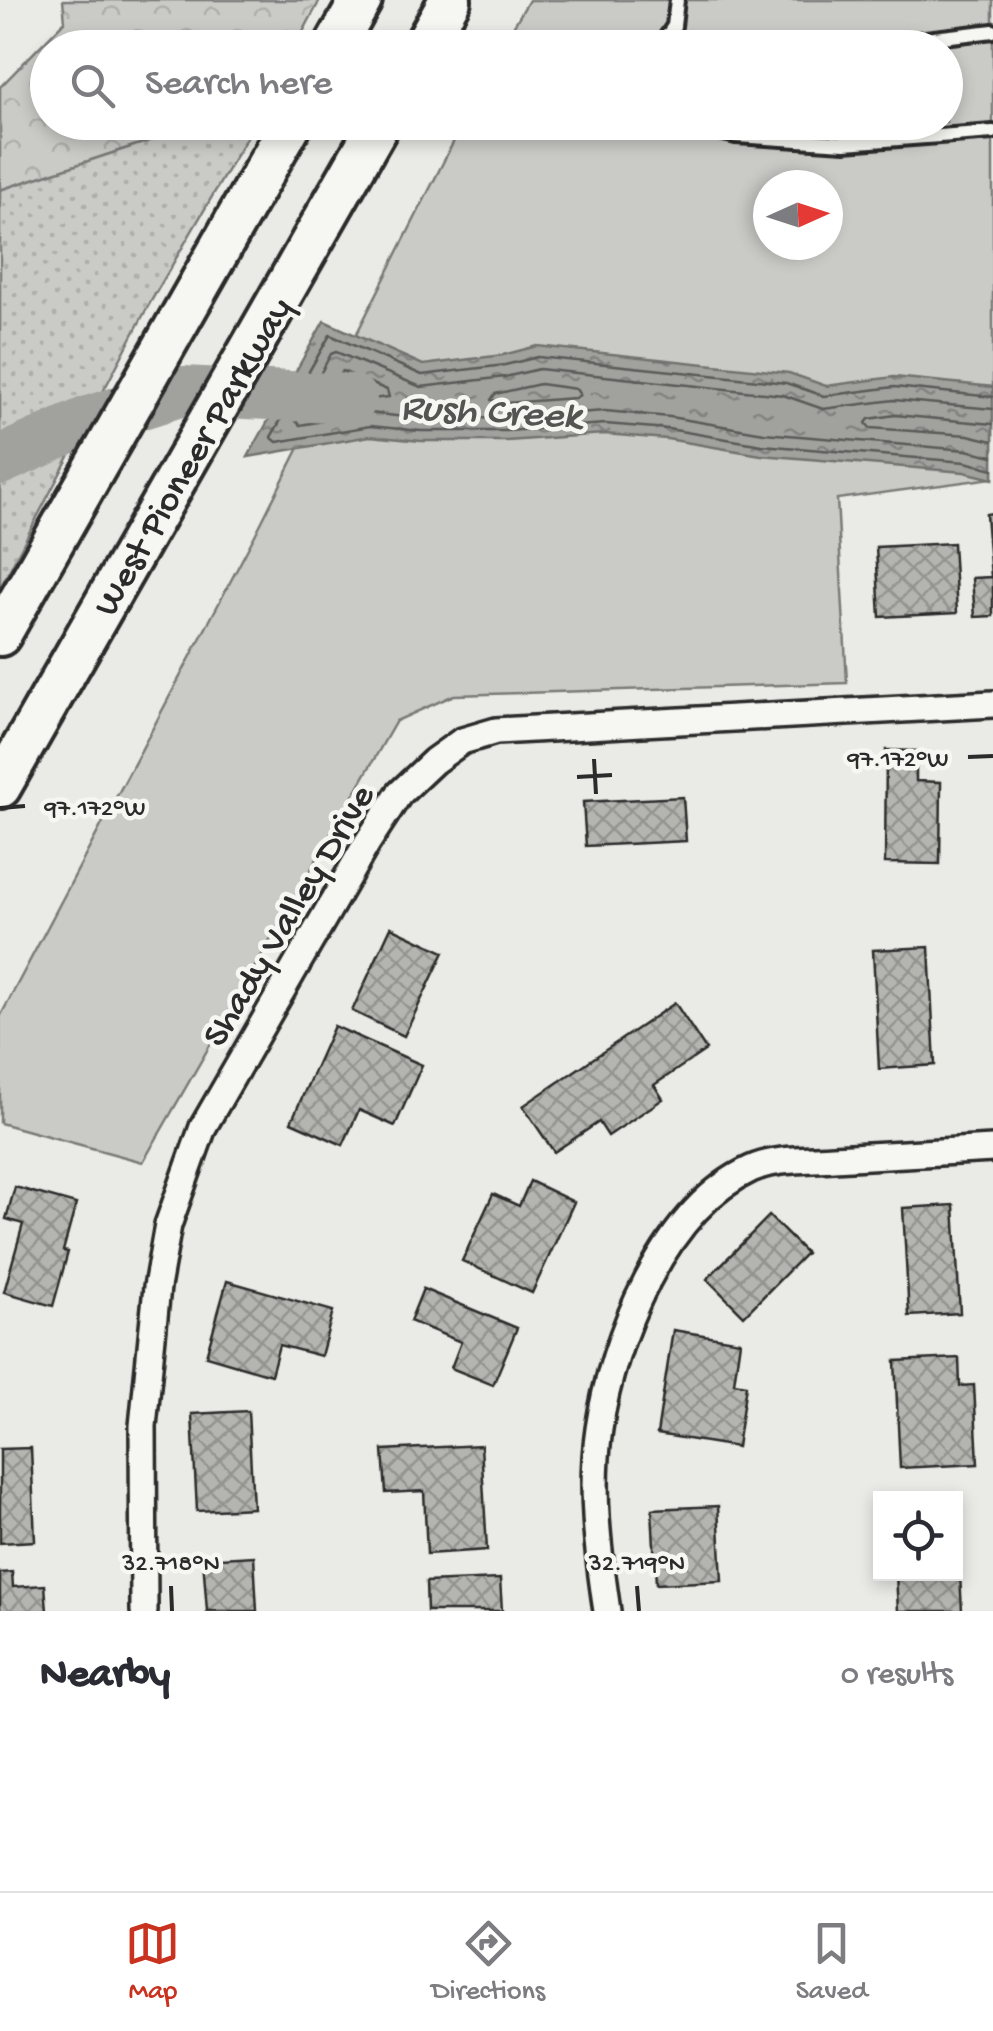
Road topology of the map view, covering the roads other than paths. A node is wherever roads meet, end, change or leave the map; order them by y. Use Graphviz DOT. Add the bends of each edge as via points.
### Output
graph roads {
  1 [pos="361,0"];
  2 [pos="450,0"];
  3 [pos="677,0"];
  4 [pos="344,30"];
  5 [pos="436,30"];
  6 [pos="671,30"];
  7 [pos="993,31"];
  8 [pos="963,35"];
  9 [pos="993,132"];
  10 [pos="963,134"];
  11 [pos="282,140"];
  12 [pos="370,140"];
  13 [pos="798,140"];
  14 [pos="885,140"];
  15 [pos="0,634"];
  16 [pos="993,704"];
  17 [pos="0,787"];
  18 [pos="993,1149"];
  19 [pos="144,1611"];
  20 [pos="607,1611"];
  1 -- 4 [label="main road"];
  2 -- 5 [label="main road"];
  3 -- 6 [label="lane"];
  7 -- 8 [label="lane"];
  9 -- 10 [label="lane"];
  11 -- 15 [label="main road, West Pioneer Parkway"];
  12 -- 17 [label="main road, West Pioneer Parkway"];
  13 -- 14 [label="lane"];
  16 -- 19 [label="street, Shady Valley Drive" via="496,731 462,741 400,794 203,1128 168,1225 143,1426"];
  18 -- 20 [label="street" via="789,1161 752,1168 705,1199 638,1300 608,1380 594,1510"];
}
